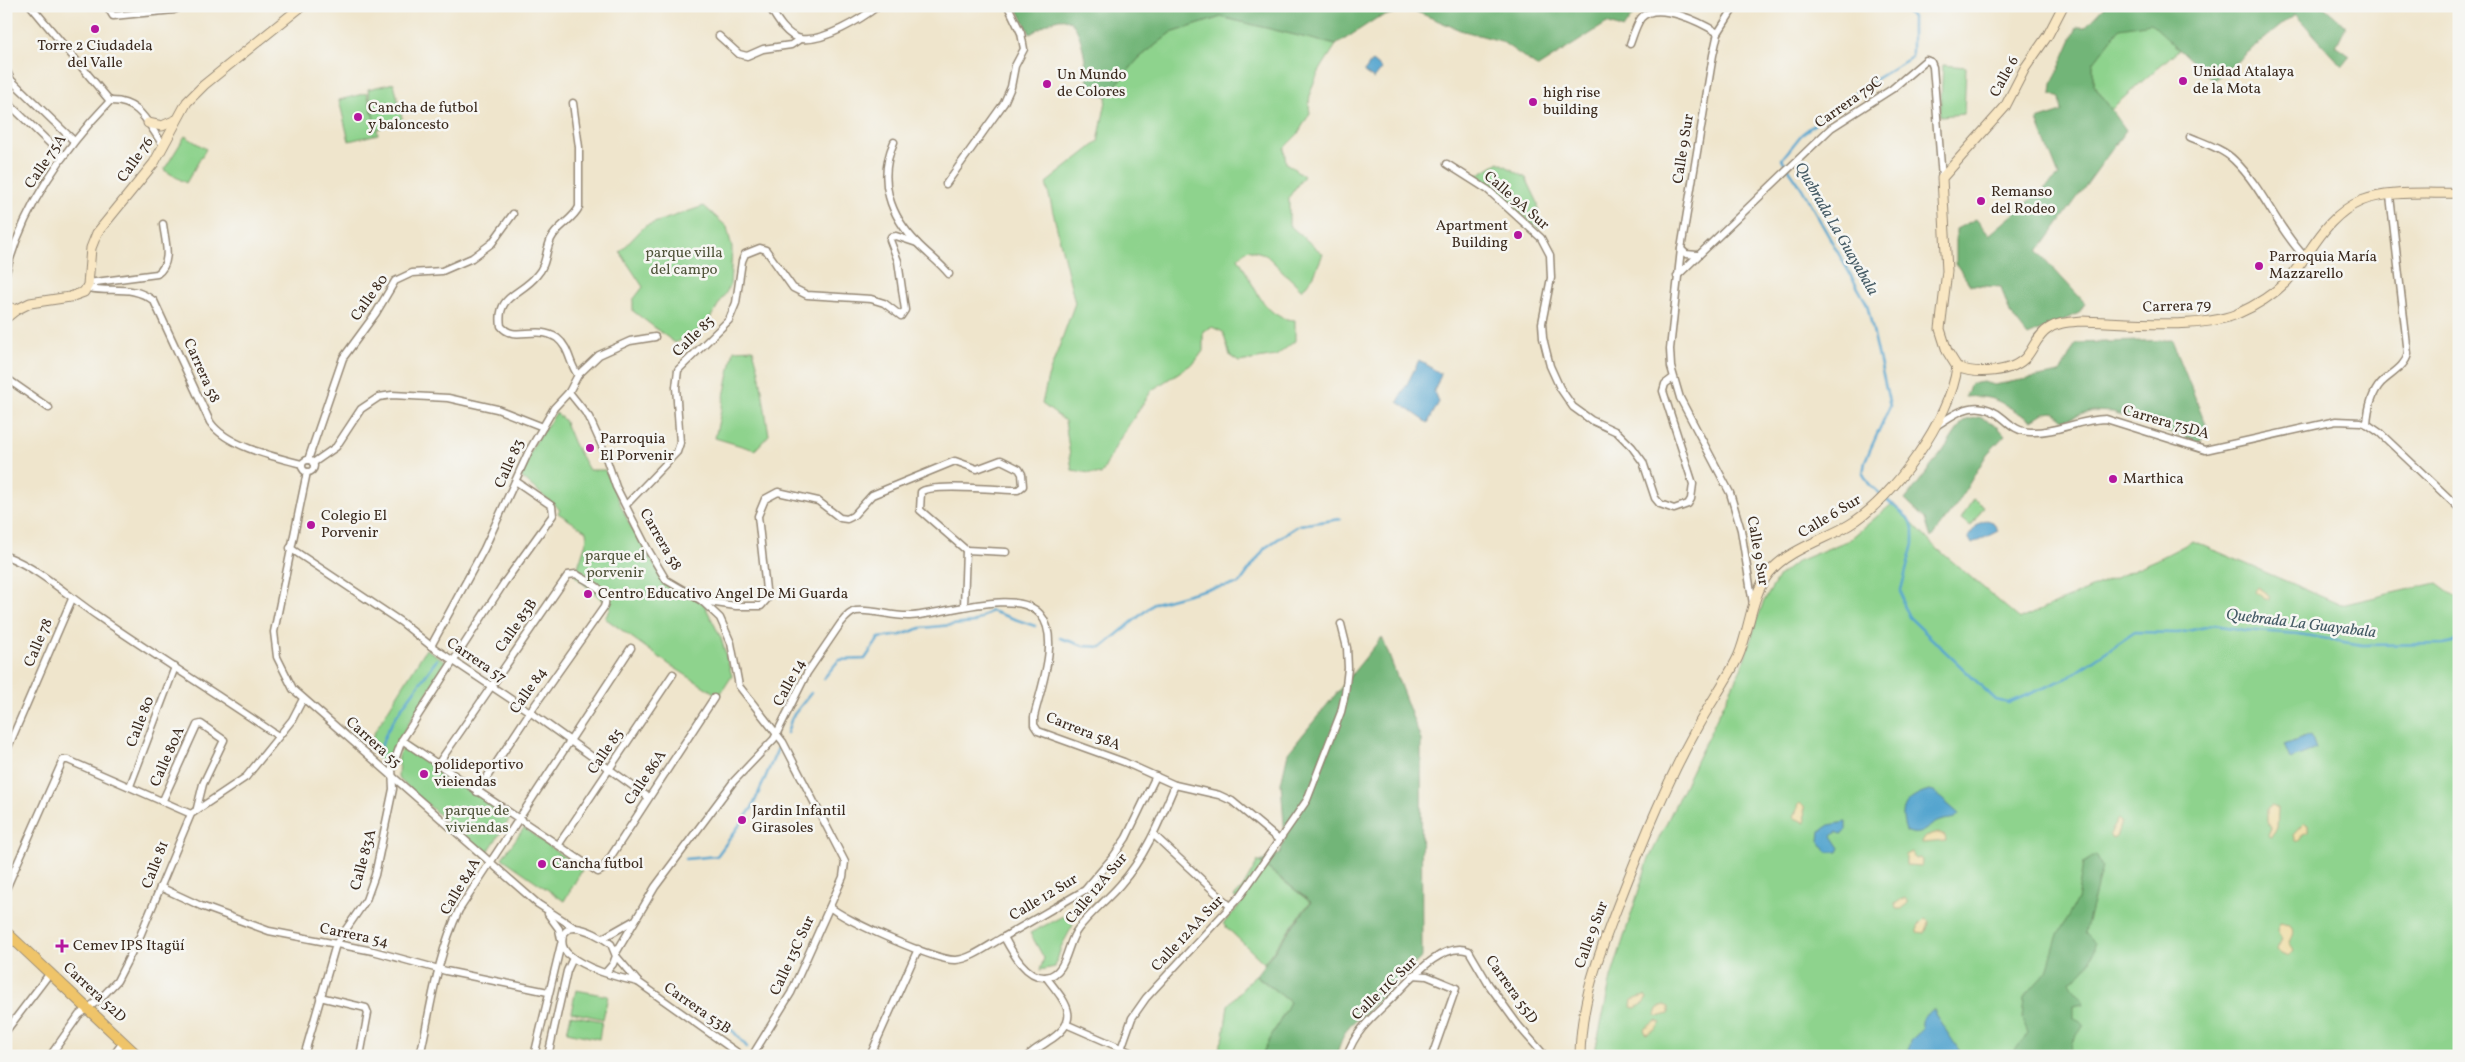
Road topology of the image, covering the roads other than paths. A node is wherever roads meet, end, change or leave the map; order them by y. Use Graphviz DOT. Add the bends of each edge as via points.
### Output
graph roads {
  1 [pos="31,6"];
  2 [pos="107,6"];
  3 [pos="183,6"];
  4 [pos="302,6"];
  5 [pos="769,6"];
  6 [pos="878,6"];
  7 [pos="1008,6"];
  8 [pos="1735,6"];
  9 [pos="2063,6"];
  10 [pos="1718,33"];
  11 [pos="719,36"];
  12 [pos="800,39"];
  13 [pos="1630,44"];
  14 [pos="6,69"];
  15 [pos="6,101"];
  16 [pos="110,101"];
  17 [pos="573,103"];
  18 [pos="146,120"];
  19 [pos="176,120"];
  20 [pos="2190,136"];
  21 [pos="74,141"];
  22 [pos="894,142"];
  23 [pos="164,146"];
  24 [pos="63,156"];
  25 [pos="1447,164"];
  26 [pos="1942,178"];
  27 [pos="946,184"];
  28 [pos="2459,193"];
  29 [pos="2390,196"];
  30 [pos="513,214"];
  31 [pos="163,224"];
  32 [pos="917,242"];
  33 [pos="1681,249"];
  34 [pos="1697,255"];
  35 [pos="2305,257"];
  36 [pos="7,269"];
  37 [pos="949,274"];
  38 [pos="1677,276"];
  39 [pos="88,286"];
  40 [pos="6,306"];
  41 [pos="16,310"];
  42 [pos="6,318"];
  43 [pos="654,336"];
  44 [pos="1957,367"];
  45 [pos="578,376"];
  46 [pos="6,378"];
  47 [pos="1673,378"];
  48 [pos="569,392"];
  49 [pos="49,408"];
  50 [pos="2367,424"];
  51 [pos="543,427"];
  52 [pos="1934,427"];
  53 [pos="311,461"];
  54 [pos="302,464"];
  55 [pos="307,472"];
  56 [pos="517,482"];
  57 [pos="626,505"];
  58 [pos="2459,508"];
  59 [pos="290,548"];
  60 [pos="966,550"];
  61 [pos="1006,552"];
  62 [pos="6,556"];
  63 [pos="72,599"];
  64 [pos="702,601"];
  65 [pos="964,606"];
  66 [pos="1754,606"];
  67 [pos="604,607"];
  68 [pos="1039,612"];
  69 [pos="1341,624"];
  70 [pos="431,646"];
  71 [pos="631,648"];
  72 [pos="451,659"];
  73 [pos="175,666"];
  74 [pos="672,674"];
  75 [pos="490,687"];
  76 [pos="714,698"];
  77 [pos="303,700"];
  78 [pos="530,712"];
  79 [pos="778,733"];
  80 [pos="278,736"];
  81 [pos="402,740"];
  82 [pos="570,741"];
  83 [pos="6,752"];
  84 [pos="438,764"];
  85 [pos="610,769"];
  86 [pos="1156,776"];
  87 [pos="393,778"];
  88 [pos="130,786"];
  89 [pos="1175,786"];
  90 [pos="477,792"];
  91 [pos="648,797"];
  92 [pos="163,800"];
  93 [pos="197,808"];
  94 [pos="191,814"];
  95 [pos="520,818"];
  96 [pos="1154,835"];
  97 [pos="1279,840"];
  98 [pos="559,844"];
  99 [pos="845,862"];
  100 [pos="490,863"];
  101 [pos="160,887"];
  102 [pos="6,889"];
  103 [pos="830,907"];
  104 [pos="1231,907"];
  105 [pos="545,909"];
  106 [pos="636,919"];
  107 [pos="575,928"];
  108 [pos="7,935"];
  109 [pos="1004,936"];
  110 [pos="603,938"];
  111 [pos="562,941"];
  112 [pos="336,944"];
  113 [pos="918,949"];
  114 [pos="1451,950"];
  115 [pos="616,954"];
  116 [pos="573,958"];
  117 [pos="1421,968"];
  118 [pos="438,969"];
  119 [pos="50,972"];
  120 [pos="606,972"];
  121 [pos="1413,975"];
  122 [pos="1427,976"];
  123 [pos="1046,977"];
  124 [pos="638,982"];
  125 [pos="548,992"];
  126 [pos="320,997"];
  127 [pos="88,1007"];
  128 [pos="1068,1025"];
  129 [pos="6,1031"];
  130 [pos="123,1042"];
  131 [pos="1121,1049"];
  132 [pos="50,1056"];
  133 [pos="113,1056"];
  134 [pos="138,1056"];
  135 [pos="304,1056"];
  136 [pos="360,1056"];
  137 [pos="420,1056"];
  138 [pos="534,1056"];
  139 [pos="548,1056"];
  140 [pos="742,1056"];
  141 [pos="752,1056"];
  142 [pos="870,1056"];
  143 [pos="1028,1056"];
  144 [pos="1139,1056"];
  145 [pos="1347,1056"];
  146 [pos="1432,1056"];
  147 [pos="1545,1056"];
  148 [pos="1580,1056"];
  1 -- 16 [label="street"];
  2 -- 3 [label="street" via="113,16 174,10"];
  4 -- 19 [label="main road, Calle 76" via="204,85"];
  5 -- 12 [label="street" via="784,28"];
  6 -- 12 [label="street" via="858,21"];
  7 -- 27 [label="street" via="1022,33 1024,49 1015,66 1011,87 1004,102"];
  8 -- 10 [label="street, Calle 9 Sur"];
  9 -- 26 [label="main road, Calle 6" via="2005,107"];
  10 -- 13 [label="street" via="1683,14 1655,11 1641,18"];
  10 -- 33 [label="street, Calle 9 Sur"];
  11 -- 12 [label="street" via="747,56 762,49 791,45"];
  14 -- 21 [label="street" via="11,80"];
  15 -- 24 [label="street"];
  16 -- 18 [label="street" via="129,103"];
  16 -- 21 [label="street, Calle 75A"];
  17 -- 45 [label="street" via="579,147 579,207 551,239 538,275 506,300 500,319 501,326 509,332 540,331 556,338 568,351"];
  18 -- 19 [label="main road" via="162,126"];
  18 -- 23 [label="street"];
  19 -- 23 [label="main road, Calle 76"];
  20 -- 35 [label="street" via="2233,159"];
  21 -- 24 [label="street, Calle 75A"];
  22 -- 32 [label="street" via="887,168 889,202 906,231"];
  23 -- 39 [label="main road, Calle 76" via="98,233 91,248"];
  24 -- 36 [label="street, Calle 75A" via="34,203"];
  25 -- 47 [label="street, Calle 9A Sur" via="1488,190 1541,238 1550,255 1551,278 1542,323 1543,338 1560,388 1573,406 1591,420 1616,432 1632,447 1645,466 1655,498 1663,506 1676,509 1688,504 1693,488 1663,391 1665,384"];
  26 -- 34 [label="street, Carrera 79C" via="1933,67 1931,62 1923,60 1892,89 1830,128"];
  26 -- 44 [label="main road" via="1946,271 1940,329 1946,351"];
  28 -- 29 [label="main road, Carrera 79"];
  29 -- 35 [label="main road, Carrera 79" via="2366,199 2344,210"];
  29 -- 50 [label="street" via="2408,354 2405,362 2378,388 2369,407"];
  30 -- 53 [label="street, Calle 80" via="492,243 472,258 442,271 412,273 395,281 343,358"];
  31 -- 39 [label="street" via="167,261 161,271"];
  32 -- 37 [label="street"];
  32 -- 57 [label="street, Calle 85" via="896,236 890,240 898,261 905,310 901,316 884,303 872,299 807,295 793,288 766,250 760,248 745,254 734,312 678,370 676,388 681,434 677,452"];
  33 -- 34 [label="street" via="1686,254"];
  33 -- 38 [label="street, Calle 9 Sur"];
  34 -- 38 [label="street, Carrera 79C"];
  35 -- 44 [label="main road, Carrera 79" via="2278,290 2247,309 2223,318 2197,323 2063,323 2044,332 2026,357 2014,365 1978,371"];
  38 -- 47 [label="street, Calle 9 Sur" via="1670,349"];
  39 -- 41 [label="main road" via="70,297 41,300"];
  39 -- 54 [label="street, Carrera 58" via="99,290 135,290 154,301 218,433 233,442"];
  40 -- 41 [label="main road"];
  41 -- 42 [label="main road"];
  43 -- 45 [label="street, Calle 83" via="611,348"];
  44 -- 52 [label="main road, Calle 6 Sur" via="1952,391"];
  45 -- 48 [label="street, Calle 83"];
  46 -- 49 [label="street"];
  47 -- 66 [label="street, Calle 9 Sur" via="1680,398 1730,493 1741,530"];
  48 -- 51 [label="street, Calle 83"];
  48 -- 57 [label="street, Carrera 58" via="588,416"];
  50 -- 52 [label="street, Carrera 75DA" via="2336,421 2209,450 2106,419 2044,432 2022,431 1994,411 1979,407 1959,412"];
  50 -- 58 [label="street"];
  51 -- 53 [label="street" via="497,408 448,398 392,395 379,397 361,409 336,447"];
  51 -- 56 [label="street, Calle 83"];
  52 -- 66 [label="main road, Calle 6 Sur" via="1898,483 1885,497 1852,524 1774,567 1761,586"];
  53 -- 54 [label="street"];
  53 -- 55 [label="street" via="314,468"];
  54 -- 55 [label="street" via="302,469"];
  55 -- 59 [label="street"];
  56 -- 70 [label="street, Calle 83"];
  56 -- 72 [label="street, Calle 83A" via="552,506 553,515"];
  57 -- 64 [label="street, Carrera 58" via="666,580"];
  59 -- 70 [label="street, Carrera 57" via="401,622"];
  59 -- 77 [label="street, Carrera 55" via="274,640 284,673"];
  60 -- 61 [label="street"];
  60 -- 64 [label="street" via="920,510 921,492 944,488 1018,490 1023,486 1022,474 1014,466 1001,460 976,469 955,461 872,495 847,519 840,518 818,501 787,493 770,495 758,516 767,599 761,606 748,607"];
  60 -- 65 [label="street"];
  62 -- 63 [label="street" via="20,562"];
  63 -- 73 [label="street"];
  63 -- 83 [label="street, Calle 78"];
  64 -- 79 [label="street, Carrera 58" via="720,618 728,634 740,686"];
  65 -- 68 [label="street, Calle 14" via="1017,603"];
  65 -- 79 [label="street, Calle 14" via="910,616 856,612 847,616 807,673"];
  66 -- 148 [label="main road, Calle 9 Sur" via="1738,656 1657,805 1599,951 1585,999"];
  67 -- 75 [label="street, Calle 83B" via="603,592 576,574 568,575"];
  67 -- 78 [label="street, Calle 84"];
  68 -- 86 [label="street, Carrera 58A" via="1047,624 1049,655 1034,725 1038,730"];
  69 -- 97 [label="street, Calle 12AA Sur" via="1348,668 1341,712 1306,800"];
  70 -- 72 [label="street, Carrera 57"];
  71 -- 82 [label="street, Calle 84A"];
  72 -- 75 [label="street, Carrera 57"];
  72 -- 81 [label="street, Calle 83A"];
  73 -- 80 [label="street"];
  73 -- 88 [label="street, Calle 80"];
  74 -- 85 [label="street, Calle 85"];
  75 -- 78 [label="street, Carrera 57"];
  75 -- 84 [label="street, Calle 83B"];
  76 -- 91 [label="street, Calle 86A"];
  77 -- 80 [label="street, Calle 81"];
  77 -- 87 [label="street, Carrera 55"];
  78 -- 82 [label="street, Carrera 57"];
  78 -- 90 [label="street, Calle 84"];
  79 -- 99 [label="street, Carrera 58"];
  79 -- 106 [label="street, Calle 14" via="734,781"];
  80 -- 93 [label="street, Calle 81" via="246,777"];
  81 -- 84 [label="street"];
  81 -- 87 [label="street, Calle 83A" via="392,768"];
  82 -- 85 [label="street, Carrera 57"];
  82 -- 95 [label="street, Calle 84A"];
  84 -- 90 [label="street"];
  85 -- 91 [label="street, Carrera 57"];
  85 -- 98 [label="street, Calle 85"];
  86 -- 89 [label="street, Carrera 58A"];
  86 -- 109 [label="street, Calle 12 Sur" via="1126,838 1085,890"];
  87 -- 100 [label="street, Carrera 55"];
  87 -- 112 [label="street, Calle 83A" via="394,789 375,874 366,900"];
  88 -- 92 [label="street"];
  88 -- 102 [label="street" via="68,760 61,762"];
  89 -- 96 [label="street, Calle 12A Sur"];
  89 -- 97 [label="street, Carrera 58A" via="1219,795"];
  90 -- 95 [label="street"];
  91 -- 98 [label="street, Calle 86A" via="602,870 598,872"];
  92 -- 93 [label="street, Calle 80A" via="197,725 201,724 223,738 224,742 203,784"];
  92 -- 94 [label="street"];
  93 -- 94 [label="street, Calle 81"];
  94 -- 101 [label="street, Calle 81"];
  95 -- 98 [label="street"];
  95 -- 100 [label="street, Calle 84A"];
  96 -- 104 [label="street"];
  96 -- 123 [label="street, Calle 12A Sur" via="1121,884 1076,930 1062,966"];
  97 -- 104 [label="street, Calle 12AA Sur"];
  99 -- 103 [label="street, Calle 13C Sur" via="845,870"];
  100 -- 105 [label="street, Carrera 55"];
  100 -- 118 [label="street, Calle 84A" via="448,932"];
  101 -- 112 [label="street, Carrera 54" via="269,931"];
  101 -- 127 [label="street, Calle 81" via="117,981"];
  103 -- 113 [label="street, Calle 12 Sur"];
  103 -- 141 [label="street, Calle 13C Sur" via="791,993"];
  104 -- 131 [label="street, Calle 12AA Sur" via="1146,998 1132,1018"];
  105 -- 107 [label="street, Carrera 55"];
  105 -- 111 [label="street, Carrera 55" via="559,928"];
  106 -- 110 [label="street"];
  106 -- 115 [label="street"];
  107 -- 110 [label="street, Carrera 55"];
  107 -- 111 [label="street" via="566,931"];
  108 -- 119 [label="main road, Carrera 52D"];
  109 -- 113 [label="street, Calle 12 Sur" via="963,959 942,958"];
  109 -- 123 [label="street" via="1021,963"];
  110 -- 115 [label="street, Carrera 53B"];
  111 -- 116 [label="street, Carrera 55"];
  111 -- 125 [label="street"];
  112 -- 118 [label="street, Carrera 54"];
  112 -- 126 [label="street, Calle 83A"];
  113 -- 142 [label="street"];
  114 -- 117 [label="street, Calle 11C Sur"];
  114 -- 147 [label="street, Carrera 55D" via="1463,948 1469,951 1489,985"];
  115 -- 120 [label="street"];
  115 -- 124 [label="street, Carrera 53B"];
  116 -- 120 [label="street, Carrera 53B"];
  116 -- 139 [label="street"];
  117 -- 121 [label="street, Calle 11C Sur"];
  117 -- 122 [label="street"];
  118 -- 125 [label="street, Carrera 54"];
  118 -- 137 [label="street, Calle 84A"];
  119 -- 127 [label="main road, Carrera 52D"];
  119 -- 129 [label="street"];
  120 -- 124 [label="street, Carrera 53B"];
  121 -- 122 [label="street"];
  121 -- 145 [label="street, Calle 11C Sur" via="1357,1034"];
  122 -- 146 [label="street" via="1456,988"];
  123 -- 128 [label="street" via="1068,1008"];
  124 -- 140 [label="street, Carrera 53B"];
  125 -- 138 [label="street"];
  126 -- 135 [label="street, Calle 83A"];
  126 -- 136 [label="street" via="366,1008 368,1013"];
  127 -- 130 [label="main road, Carrera 52D"];
  127 -- 132 [label="street, Calle 81" via="78,1015"];
  128 -- 131 [label="street"];
  128 -- 143 [label="street"];
  130 -- 133 [label="street"];
  130 -- 134 [label="main road, Carrera 52D"];
  131 -- 144 [label="street"];
}
